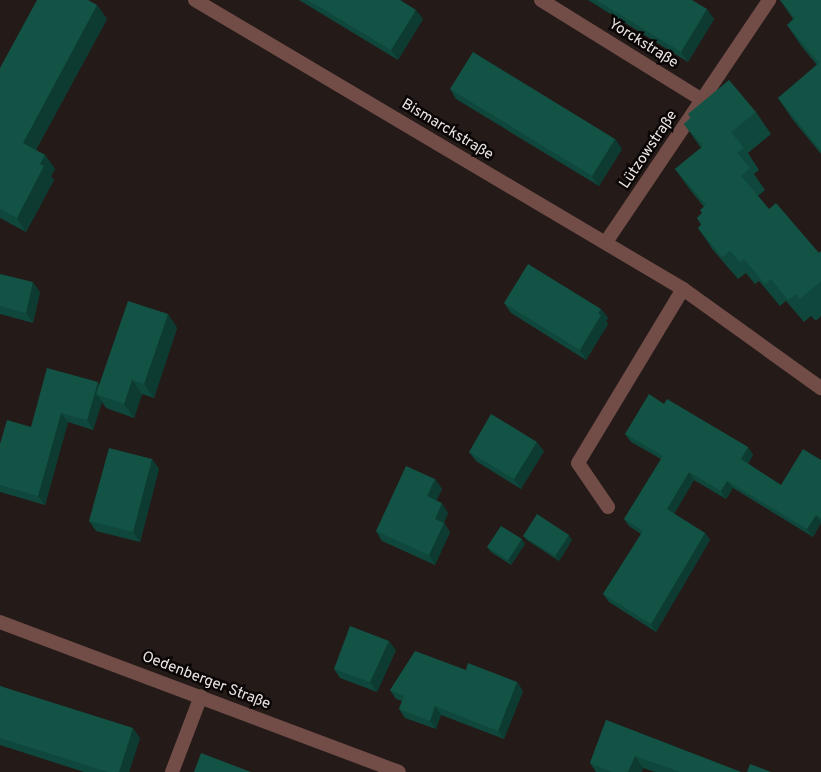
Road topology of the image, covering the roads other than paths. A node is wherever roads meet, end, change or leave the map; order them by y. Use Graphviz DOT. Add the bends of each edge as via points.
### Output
graph roads {
  1 [pos="195,0"];
  2 [pos="541,0"];
  3 [pos="769,0"];
  4 [pos="702,100"];
  5 [pos="606,242"];
  6 [pos="683,290"];
  7 [pos="821,388"];
  8 [pos="608,507"];
  9 [pos="0,622"];
  10 [pos="201,696"];
  11 [pos="172,772"];
  12 [pos="400,772"];
  1 -- 5 [label="street, Bismarckstraße"];
  2 -- 4 [label="street, Yorckstraße"];
  3 -- 4 [label="street, Lützowstraße"];
  4 -- 5 [label="street, Lützowstraße"];
  5 -- 6 [label="street, Bismarckstraße"];
  6 -- 7 [label="street, Bismarckstraße"];
  6 -- 8 [label="street" via="578,463"];
  9 -- 10 [label="street, Oedenberger Straße"];
  10 -- 11 [label="street"];
  10 -- 12 [label="street, Oedenberger Straße"];
}
